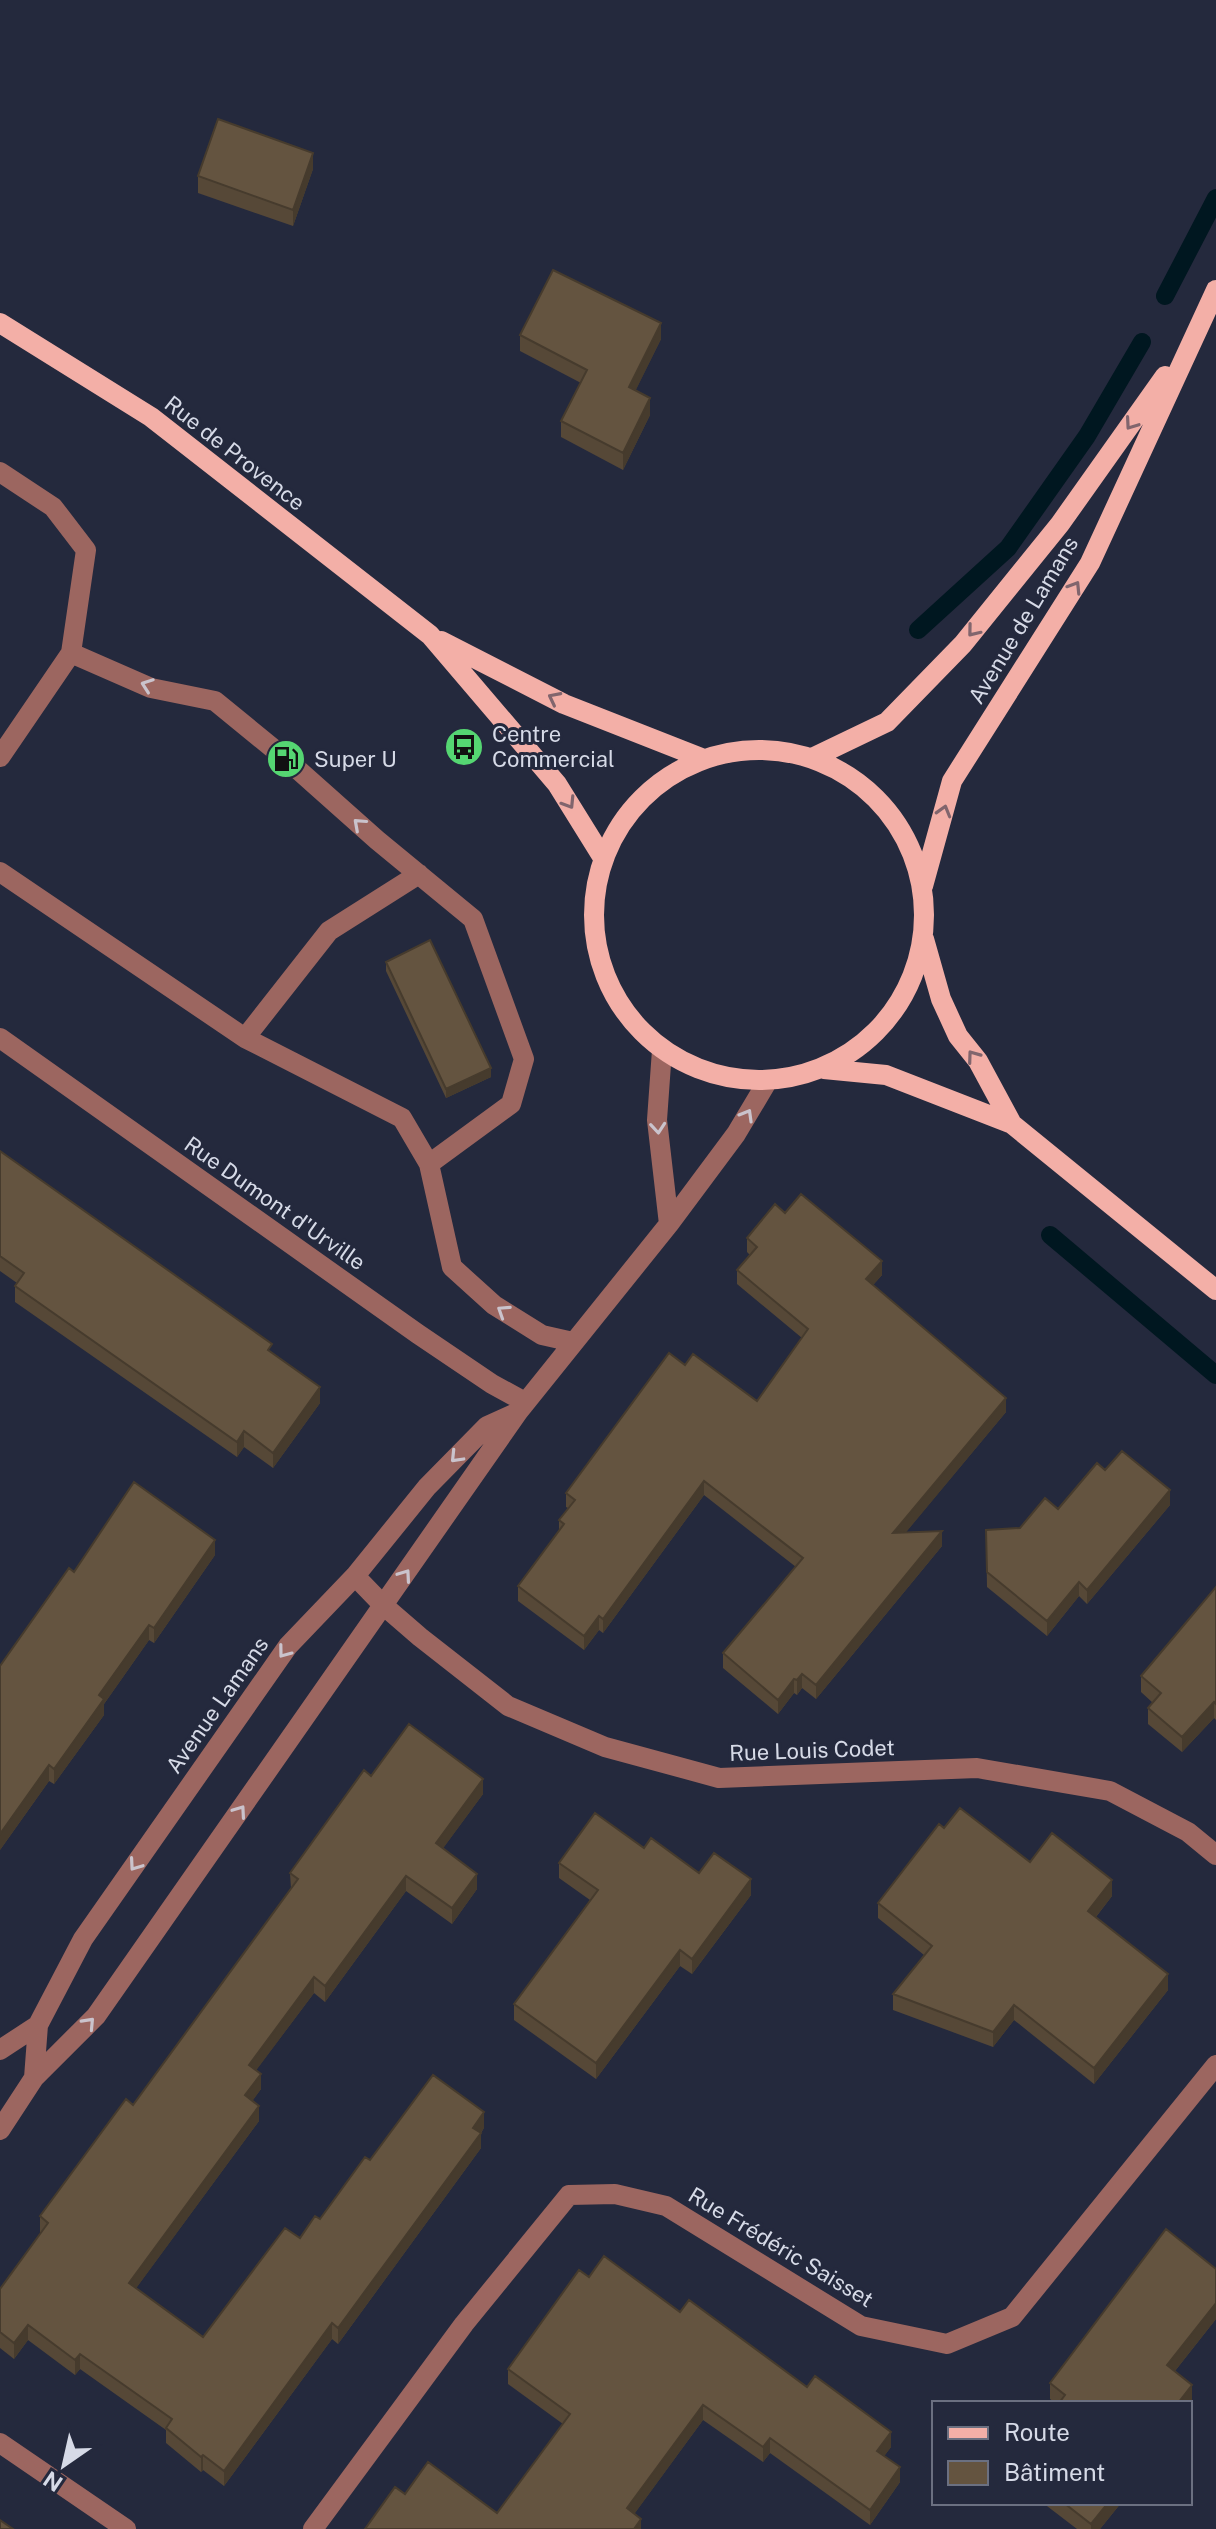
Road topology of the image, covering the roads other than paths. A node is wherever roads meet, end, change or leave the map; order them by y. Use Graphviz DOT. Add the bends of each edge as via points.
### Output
graph roads {
  1 [pos="1216,290"];
  2 [pos="0,323"];
  3 [pos="1192,338"];
  4 [pos="0,472"];
  5 [pos="430,635"];
  6 [pos="71,653"];
  7 [pos="0,757"];
  8 [pos="812,758"];
  9 [pos="704,759"];
  10 [pos="603,858"];
  11 [pos="0,872"];
  12 [pos="419,874"];
  13 [pos="923,886"];
  14 [pos="924,939"];
  15 [pos="0,1038"];
  16 [pos="245,1038"];
  17 [pos="662,1050"];
  18 [pos="824,1069"];
  19 [pos="767,1082"];
  20 [pos="1012,1124"];
  21 [pos="429,1164"];
  22 [pos="669,1224"];
  23 [pos="1216,1290"];
  24 [pos="573,1342"];
  25 [pos="522,1407"];
  26 [pos="355,1576"];
  27 [pos="383,1605"];
  28 [pos="1216,1855"];
  29 [pos="38,2025"];
  30 [pos="0,2050"];
  31 [pos="1216,2065"];
  32 [pos="34,2078"];
  33 [pos="0,2130"];
  34 [pos="0,2443"];
  35 [pos="126,2529"];
  36 [pos="313,2529"];
  1 -- 3 [label="main road, Avenue de Lamans"];
  2 -- 5 [label="main road, Rue de Provence" via="151,417"];
  3 -- 8 [label="main road, Avenue de Lamans, one-way" via="1060,524 963,644 887,722"];
  13 -- 3 [label="main road, Avenue de Lamans, one-way" via="952,781 1090,563"];
  4 -- 6 [label="street" via="53,507 86,550"];
  9 -- 5 [label="main road, Rue de Provence, one-way" via="564,704"];
  5 -- 10 [label="main road, Rue de Provence, one-way" via="557,784"];
  6 -- 7 [label="street"];
  12 -- 6 [label="street, one-way" via="215,701 151,688"];
  8 -- 9 [label="main road" via="752,751"];
  8 -- 13 [label="main road" via="852,778 885,807 909,844"];
  9 -- 10 [label="main road" via="661,781 626,816"];
  10 -- 17 [label="main road" via="594,900 595,944 623,1009"];
  11 -- 16 [label="street"];
  12 -- 16 [label="street" via="329,931"];
  12 -- 21 [label="street" via="473,919 524,1059 511,1104"];
  13 -- 14 [label="main road"];
  14 -- 18 [label="main road" via="906,993 872,1038"];
  20 -- 14 [label="main road, one-way" via="958,1036"];
  15 -- 25 [label="street, Rue Dumont d'Urville"];
  16 -- 21 [label="street" via="402,1118"];
  17 -- 19 [label="main road" via="712,1075"];
  17 -- 22 [label="street, one-way" via="657,1120"];
  18 -- 19 [label="main road"];
  18 -- 20 [label="main road" via="886,1075"];
  22 -- 19 [label="street, Avenue Lamans, one-way" via="736,1134"];
  20 -- 23 [label="main road"];
  24 -- 21 [label="street, one-way" via="542,1335 494,1305 452,1267"];
  22 -- 24 [label="street, Avenue Lamans"];
  24 -- 25 [label="street, Avenue Lamans"];
  25 -- 26 [label="street, Avenue Lamans, one-way" via="487,1426 427,1487"];
  27 -- 25 [label="street, Avenue Lamans, one-way"];
  26 -- 27 [label="street, Rue Louis Codet"];
  26 -- 29 [label="street, Avenue Lamans, one-way" via="288,1646 83,1939"];
  27 -- 28 [label="street, Rue Louis Codet" via="508,1706 605,1747 719,1778 977,1768 1110,1791 1188,1832"];
  32 -- 27 [label="street, Avenue Lamans, one-way" via="96,2016"];
  29 -- 30 [label="street"];
  29 -- 32 [label="street, Avenue Lamans"];
  31 -- 36 [label="street, Rue Frédéric Saisset" via="1012,2317 947,2344 861,2326 666,2206 615,2194 569,2195 464,2324"];
  32 -- 33 [label="street, Avenue Lamans"];
  34 -- 35 [label="street"];
}
